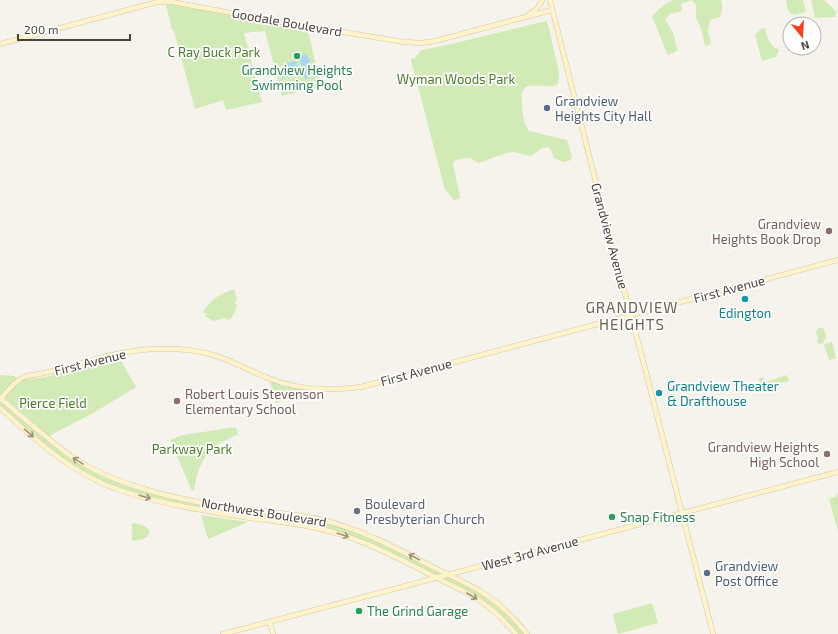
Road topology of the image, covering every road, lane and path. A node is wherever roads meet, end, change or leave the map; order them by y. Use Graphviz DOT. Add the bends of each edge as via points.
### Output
graph roads {
  1 [pos="542,0"];
  2 [pos="550,0"];
  3 [pos="552,10"];
  4 [pos="519,19"];
  5 [pos="0,44"];
  6 [pos="838,260"];
  7 [pos="631,315"];
  8 [pos="0,399"];
  9 [pos="0,408"];
  10 [pos="838,472"];
  11 [pos="682,513"];
  12 [pos="448,575"];
  13 [pos="437,578"];
  14 [pos="270,622"];
  15 [pos="223,634"];
  16 [pos="273,634"];
  17 [pos="516,634"];
  18 [pos="527,634"];
  19 [pos="713,634"];
  1 -- 4 [label="main road" via="535,11"];
  2 -- 3 [label="main road, Grandview Avenue"];
  3 -- 4 [label="main road, Goodale Boulevard"];
  3 -- 7 [label="main road, Grandview Avenue"];
  4 -- 5 [label="main road, Goodale Boulevard" via="434,41 415,43 165,1"];
  6 -- 7 [label="main road, First Avenue"];
  7 -- 8 [label="main road, First Avenue" via="353,388 326,390 297,386 269,379 211,354 160,348 120,353 24,377"];
  7 -- 11 [label="main road, Grandview Avenue"];
  12 -- 8 [label="main road, Northwest Boulevard, one-way" via="400,549 352,529 289,514 215,505 175,497 123,482 74,459"];
  9 -- 13 [label="main road, Northwest Boulevard, one-way" via="56,456 108,486 184,507 292,523 335,533 377,548"];
  10 -- 11 [label="main road, West 3rd Avenue"];
  11 -- 12 [label="main road, West 3rd Avenue"];
  11 -- 19 [label="main road, Grandview Avenue"];
  12 -- 13 [label="main road, West 3rd Avenue"];
  12 -- 18 [label="main road, Northwest Boulevard" via="489,597"];
  13 -- 14 [label="main road, West 3rd Avenue"];
  13 -- 17 [label="main road, Northwest Boulevard, one-way" via="479,600"];
  14 -- 15 [label="main road, West 3rd Avenue"];
  14 -- 16 [label="main road"];
}
